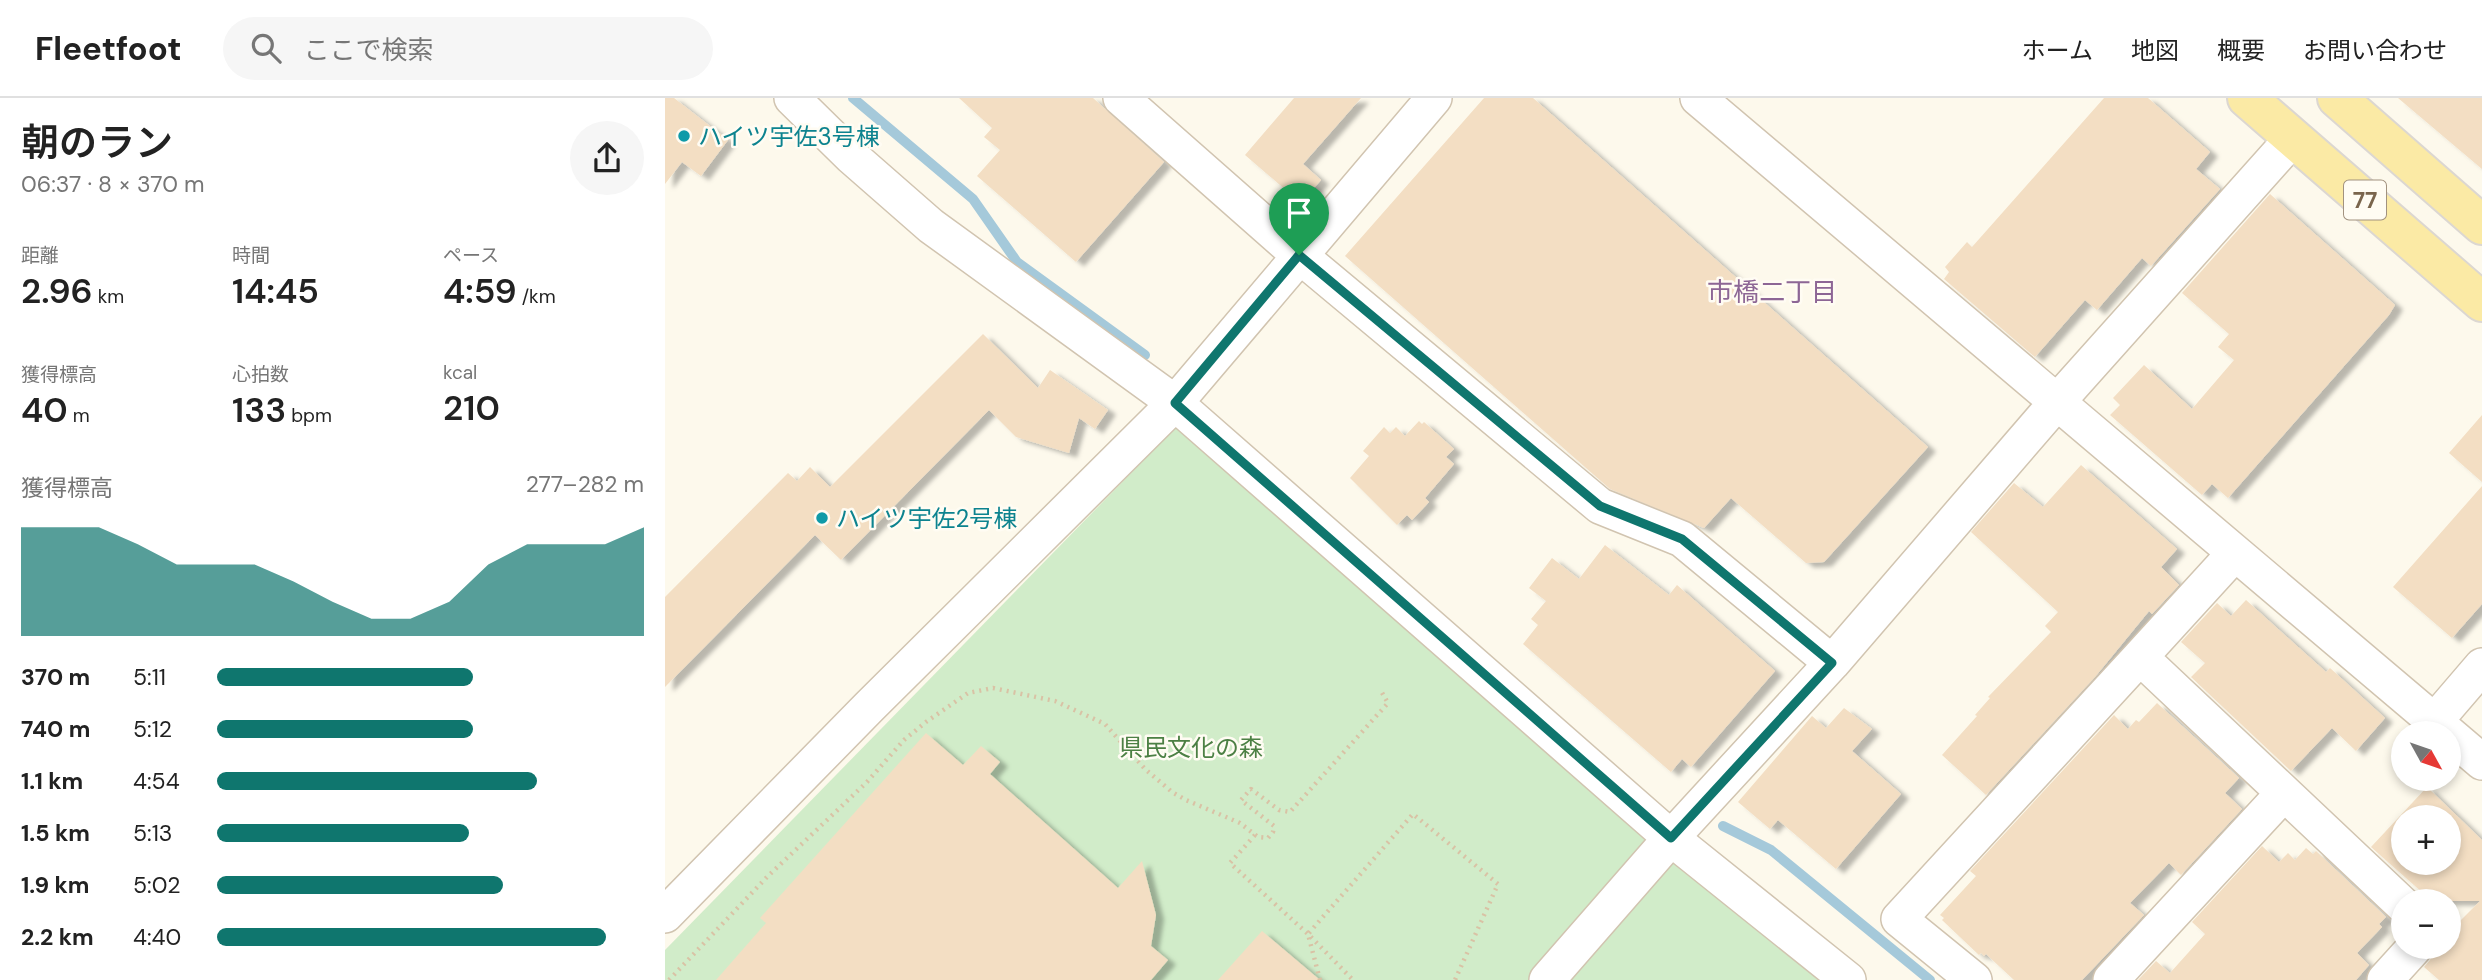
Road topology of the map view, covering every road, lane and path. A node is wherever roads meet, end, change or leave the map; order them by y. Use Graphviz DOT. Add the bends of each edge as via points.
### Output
graph roads {
  1 [pos="792,98"];
  2 [pos="1121,98"];
  3 [pos="1434,98"];
  4 [pos="1698,98"];
  5 [pos="2247,98"];
  6 [pos="2337,98"];
  7 [pos="2293,138"];
  8 [pos="2482,225"];
  9 [pos="1299,255"];
  10 [pos="2482,302"];
  11 [pos="2057,402"];
  12 [pos="1175,403"];
  13 [pos="2235,553"];
  14 [pos="2140,657"];
  15 [pos="1832,663"];
  16 [pos="2482,666"];
  17 [pos="1381,691"];
  18 [pos="2434,721"];
  19 [pos="2449,721"];
  20 [pos="2461,744"];
  21 [pos="2482,762"];
  22 [pos="2284,793"];
  23 [pos="1255,835"];
  24 [pos="1671,838"];
  25 [pos="2391,894"];
  26 [pos="665,915"];
  27 [pos="1308,934"];
  28 [pos="2404,959"];
  29 [pos="670,980"];
  30 [pos="1321,980"];
  31 [pos="1353,980"];
  32 [pos="1455,980"];
  33 [pos="1547,980"];
  34 [pos="1848,980"];
  35 [pos="1974,980"];
  36 [pos="2111,980"];
  37 [pos="2385,980"];
  1 -- 12 [label="street" via="931,226"];
  2 -- 9 [label="street"];
  3 -- 9 [label="street"];
  4 -- 11 [label="street"];
  5 -- 7 [label="main road, 77"];
  6 -- 8 [label="main road, 77"];
  7 -- 10 [label="main road, 77"];
  7 -- 11 [label="street"];
  9 -- 12 [label="street"];
  9 -- 15 [label="street" via="1600,506 1682,539"];
  11 -- 13 [label="street"];
  11 -- 15 [label="street"];
  12 -- 24 [label="street"];
  12 -- 26 [label="street"];
  13 -- 14 [label="street"];
  13 -- 18 [label="street"];
  14 -- 22 [label="street"];
  14 -- 35 [label="street" via="1899,919"];
  15 -- 24 [label="street"];
  16 -- 19 [label="street"];
  17 -- 23 [label="path" via="1388,703 1290,812 1279,810 1251,789 1241,800 1274,826 1268,838"];
  20 -- 21 [label="street"];
  22 -- 25 [label="street"];
  22 -- 36 [label="street"];
  23 -- 27 [label="path" via="1230,863"];
  23 -- 29 [label="path" via="1240,823 1172,792 1105,724 1055,701 993,688 968,693 904,740"];
  24 -- 33 [label="street"];
  24 -- 34 [label="street"];
  27 -- 30 [label="path"];
  27 -- 31 [label="path"];
  27 -- 32 [label="path" via="1413,814 1498,884"];
  28 -- 37 [label="street"];
}
